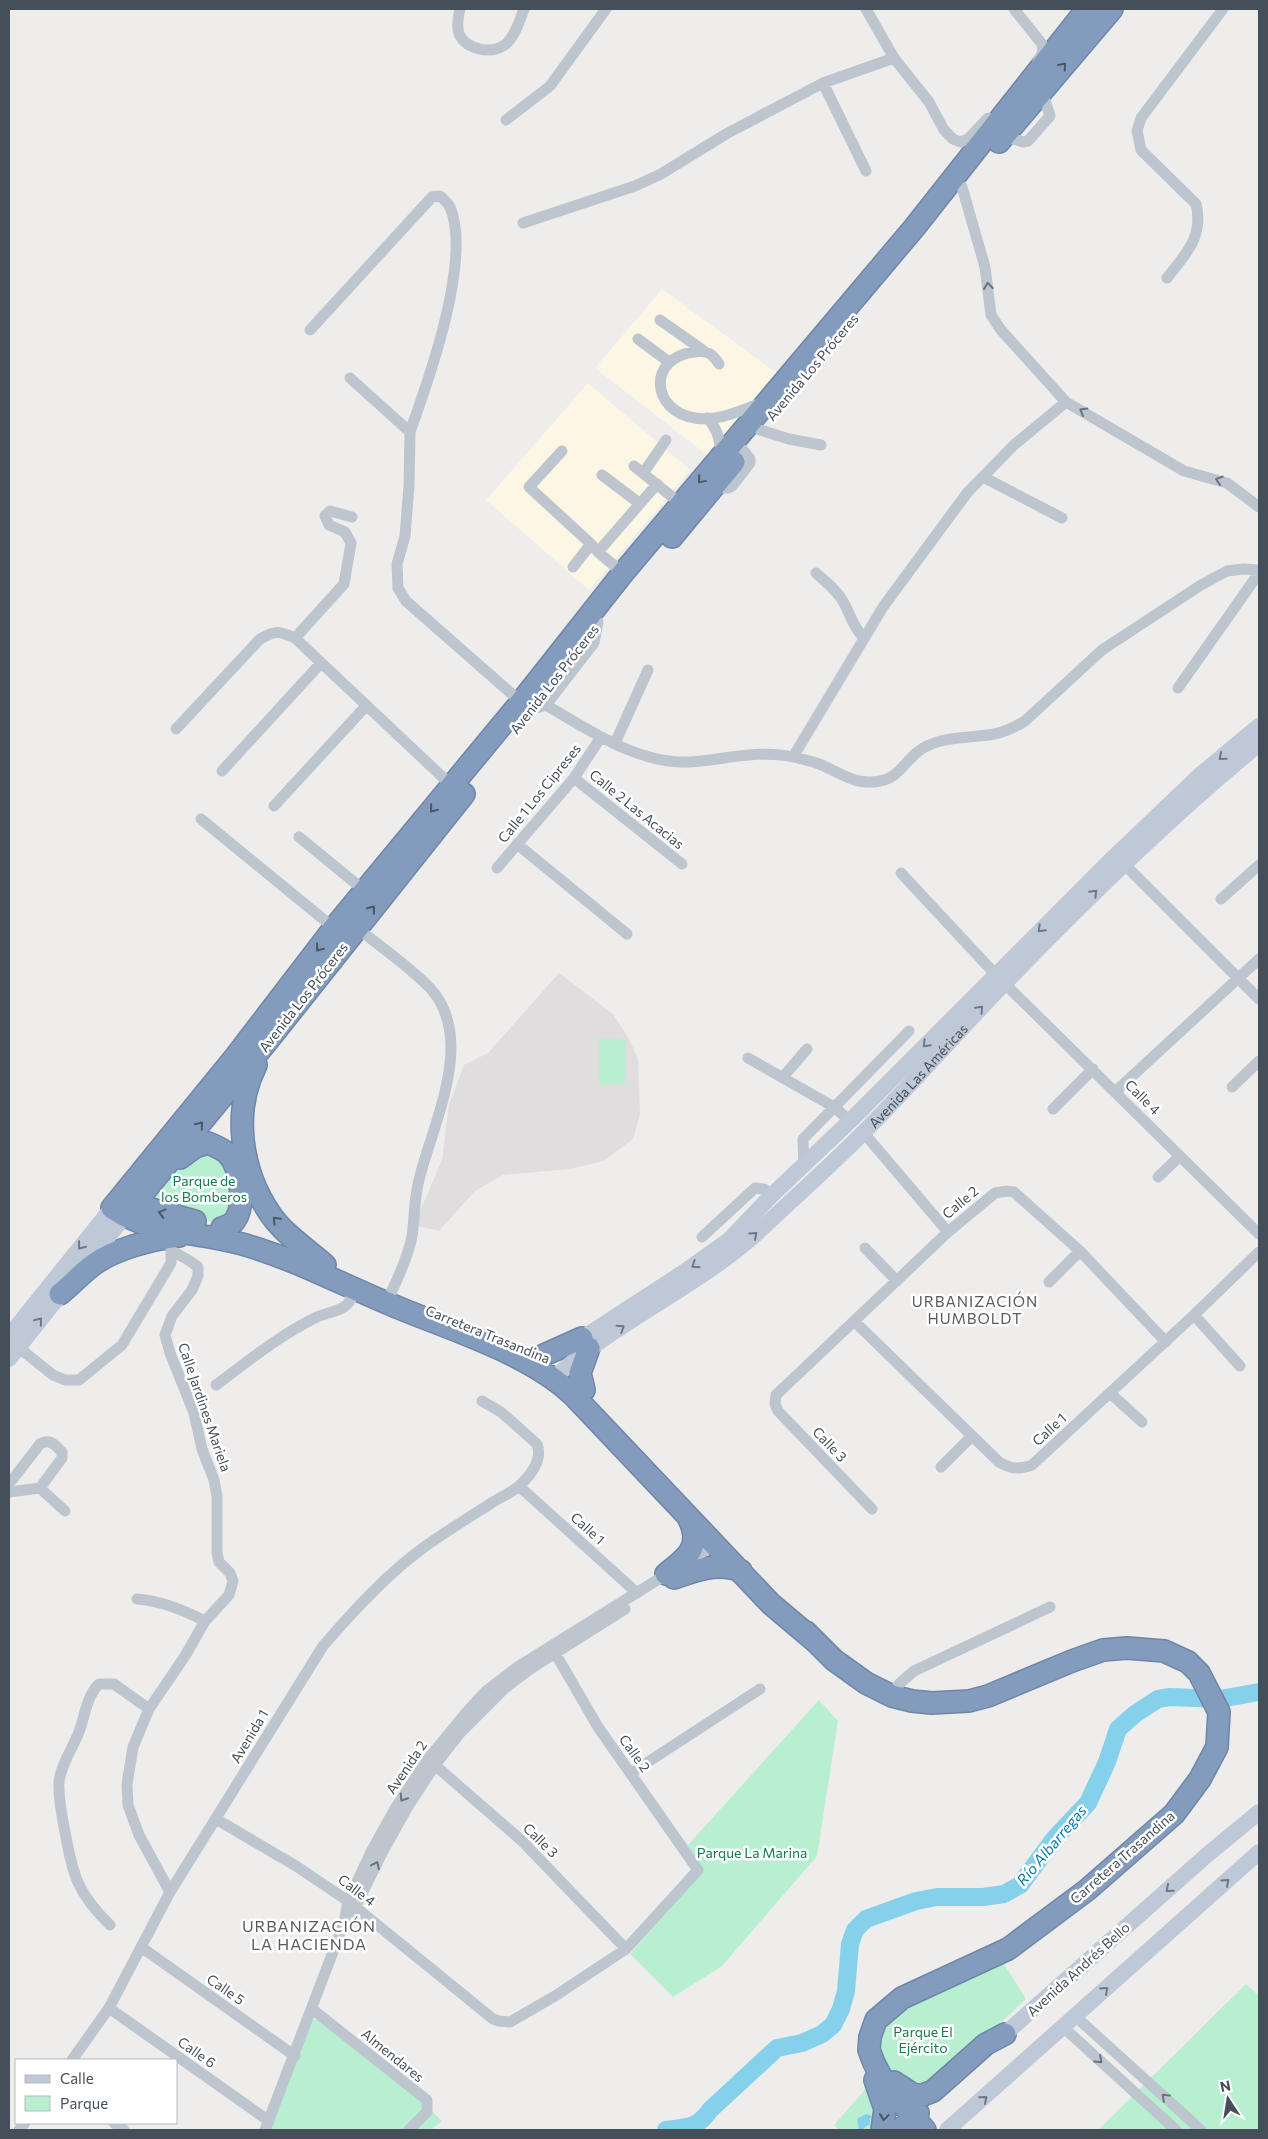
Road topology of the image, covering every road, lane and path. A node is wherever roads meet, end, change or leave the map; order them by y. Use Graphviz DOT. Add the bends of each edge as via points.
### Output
graph roads {
  1 [pos="460,9"];
  2 [pos="524,9"];
  3 [pos="606,9"];
  4 [pos="866,9"];
  5 [pos="1014,9"];
  6 [pos="1087,9"];
  7 [pos="1112,9"];
  8 [pos="1223,9"];
  9 [pos="894,58"];
  10 [pos="1037,78"];
  11 [pos="823,83"];
  12 [pos="506,120"];
  13 [pos="866,172"];
  14 [pos="962,187"];
  15 [pos="523,223"];
  16 [pos="1167,278"];
  17 [pos="660,320"];
  18 [pos="310,330"];
  19 [pos="638,339"];
  20 [pos="704,351"];
  21 [pos="669,362"];
  22 [pos="719,364"];
  23 [pos="350,378"];
  24 [pos="769,400"];
  25 [pos="1066,402"];
  26 [pos="738,412"];
  27 [pos="707,418"];
  28 [pos="760,430"];
  29 [pos="410,432"];
  30 [pos="718,432"];
  31 [pos="666,440"];
  32 [pos="821,445"];
  33 [pos="562,451"];
  34 [pos="732,452"];
  35 [pos="602,475"];
  36 [pos="983,478"];
  37 [pos="657,484"];
  38 [pos="639,503"];
  39 [pos="681,504"];
  40 [pos="1259,507"];
  41 [pos="352,517"];
  42 [pos="1062,518"];
  43 [pos="594,548"];
  44 [pos="573,567"];
  45 [pos="1259,572"];
  46 [pos="623,573"];
  47 [pos="816,573"];
  48 [pos="295,638"];
  49 [pos="864,638"];
  50 [pos="321,663"];
  51 [pos="648,670"];
  52 [pos="1178,688"];
  53 [pos="366,706"];
  54 [pos="532,706"];
  55 [pos="1259,726"];
  56 [pos="176,729"];
  57 [pos="602,737"];
  58 [pos="615,743"];
  59 [pos="1259,744"];
  60 [pos="793,757"];
  61 [pos="222,771"];
  62 [pos="574,778"];
  63 [pos="452,786"];
  64 [pos="274,806"];
  65 [pos="201,819"];
  66 [pos="299,837"];
  67 [pos="517,844"];
  68 [pos="682,864"];
  69 [pos="1124,864"];
  70 [pos="1259,865"];
  71 [pos="497,868"];
  72 [pos="901,873"];
  73 [pos="365,892"];
  74 [pos="1221,899"];
  75 [pos="334,928"];
  76 [pos="357,928"];
  77 [pos="627,934"];
  78 [pos="1259,959"];
  79 [pos="1001,978"];
  80 [pos="1237,978"];
  81 [pos="1259,999"];
  82 [pos="909,1031"];
  83 [pos="266,1043"];
  84 [pos="807,1049"];
  85 [pos="748,1058"];
  86 [pos="882,1059"];
  87 [pos="1259,1061"];
  88 [pos="900,1070"];
  89 [pos="1093,1070"];
  90 [pos="783,1078"];
  91 [pos="1232,1087"];
  92 [pos="1116,1091"];
  93 [pos="834,1107"];
  94 [pos="1053,1109"];
  95 [pos="850,1121"];
  96 [pos="863,1132"];
  97 [pos="1180,1156"];
  98 [pos="804,1166"];
  99 [pos="165,1168"];
  100 [pos="1158,1177"];
  101 [pos="772,1195"];
  102 [pos="122,1207"];
  103 [pos="222,1228"];
  104 [pos="948,1232"];
  105 [pos="201,1234"];
  106 [pos="1259,1234"];
  107 [pos="702,1237"];
  108 [pos="170,1244"];
  109 [pos="865,1248"];
  110 [pos="1080,1251"];
  111 [pos="1259,1252"];
  112 [pos="325,1265"];
  113 [pos="897,1280"];
  114 [pos="1049,1282"];
  115 [pos="348,1286"];
  116 [pos="60,1294"];
  117 [pos="388,1298"];
  118 [pos="1194,1315"];
  119 [pos="855,1322"];
  120 [pos="13,1341"];
  121 [pos="1166,1342"];
  122 [pos="586,1343"];
  123 [pos="552,1366"];
  124 [pos="1240,1366"];
  125 [pos="216,1385"];
  126 [pos="584,1390"];
  127 [pos="1110,1393"];
  128 [pos="776,1395"];
  129 [pos="482,1401"];
  130 [pos="1142,1422"];
  131 [pos="972,1436"];
  132 [pos="941,1467"];
  133 [pos="9,1484"];
  134 [pos="519,1486"];
  135 [pos="40,1488"];
  136 [pos="9,1492"];
  137 [pos="872,1509"];
  138 [pos="64,1511"];
  139 [pos="685,1512"];
  140 [pos="722,1546"];
  141 [pos="741,1571"];
  142 [pos="670,1576"];
  143 [pos="637,1593"];
  144 [pos="137,1600"];
  145 [pos="1050,1607"];
  146 [pos="205,1621"];
  147 [pos="815,1641"];
  148 [pos="553,1650"];
  149 [pos="760,1689"];
  150 [pos="892,1696"];
  151 [pos="149,1708"];
  152 [pos="432,1762"];
  153 [pos="631,1773"];
  154 [pos="1259,1812"];
  155 [pos="216,1819"];
  156 [pos="1259,1852"];
  157 [pos="170,1892"];
  158 [pos="352,1904"];
  159 [pos="110,1925"];
  160 [pos="141,1947"];
  161 [pos="626,1949"];
  162 [pos="109,2008"];
  163 [pos="312,2009"];
  164 [pos="1069,2021"];
  165 [pos="1005,2034"];
  166 [pos="870,2037"];
  167 [pos="295,2056"];
  168 [pos="73,2059"];
  169 [pos="178,2059"];
  170 [pos="178,2059"];
  171 [pos="1125,2061"];
  172 [pos="1113,2073"];
  173 [pos="894,2082"];
  174 [pos="914,2123"];
  175 [pos="267,2125"];
  176 [pos="409,2130"];
  177 [pos="882,2130"];
  178 [pos="934,2130"];
  179 [pos="947,2130"];
  180 [pos="1176,2130"];
  181 [pos="1201,2130"];
  1 -- 2 [label="street" via="457,20 460,35 472,47 487,50 503,46 515,31"];
  3 -- 12 [label="street" via="550,86"];
  4 -- 9 [label="street"];
  5 -- 10 [label="street" via="1043,49"];
  6 -- 10 [label="highway, Avenida Los Próceres"];
  10 -- 7 [label="highway, Avenida Los Próceres, one-way"];
  8 -- 16 [label="street" via="1141,118 1137,132 1142,150 1196,204 1199,216 1194,240"];
  9 -- 10 [label="street" via="929,102 944,130 960,142 982,126 1019,81"];
  9 -- 11 [label="street"];
  10 -- 14 [label="highway, Avenida Los Próceres" via="1004,136"];
  10 -- 24 [label="highway, Avenida Los Próceres"];
  11 -- 13 [label="street"];
  11 -- 15 [label="street" via="726,134 661,174 635,186"];
  25 -- 14 [label="street, one-way" via="991,315 985,267"];
  14 -- 28 [label="highway, Avenida Los Próceres"];
  17 -- 20 [label="street"];
  18 -- 29 [label="street" via="432,197 440,196 450,205 457,248 451,292 432,371"];
  19 -- 21 [label="street"];
  20 -- 21 [label="street" via="685,353"];
  20 -- 22 [label="street" via="712,354"];
  21 -- 27 [label="street" via="660,380 662,396 683,414"];
  23 -- 29 [label="street"];
  24 -- 26 [label="street"];
  24 -- 34 [label="highway, Avenida Los Próceres"];
  25 -- 36 [label="street" via="1014,445"];
  40 -- 25 [label="street, one-way" via="1227,483 1184,471"];
  26 -- 27 [label="street"];
  26 -- 30 [label="street"];
  27 -- 30 [label="street"];
  28 -- 32 [label="street"];
  28 -- 34 [label="highway, Avenida Los Próceres"];
  29 -- 54 [label="street" via="409,486 404,536 397,564 398,588 406,601"];
  30 -- 34 [label="street"];
  31 -- 37 [label="street" via="639,469"];
  33 -- 43 [label="street" via="529,487"];
  34 -- 39 [label="highway, Avenida Los Próceres, one-way"];
  34 -- 54 [label="highway, Avenida Los Próceres" via="715,487 598,622"];
  35 -- 38 [label="street"];
  36 -- 42 [label="street"];
  36 -- 49 [label="street" via="967,494 883,607"];
  37 -- 38 [label="street"];
  37 -- 39 [label="street"];
  38 -- 43 [label="street"];
  39 -- 46 [label="highway, Avenida Los Próceres"];
  41 -- 48 [label="street" via="330,511 325,516 328,525 345,532 352,543 344,584"];
  43 -- 44 [label="street"];
  43 -- 46 [label="street"];
  45 -- 52 [label="street"];
  45 -- 60 [label="street" via="1227,571 1201,585 1102,650 1025,721 1011,729 928,745 917,751 896,775 881,781 860,782"];
  46 -- 54 [label="highway, Avenida Los Próceres"];
  47 -- 49 [label="street" via="836,591 853,626"];
  48 -- 50 [label="street"];
  48 -- 56 [label="street" via="272,632 260,639"];
  49 -- 60 [label="street"];
  50 -- 53 [label="street"];
  50 -- 61 [label="street"];
  51 -- 58 [label="street"];
  53 -- 63 [label="street"];
  53 -- 64 [label="street"];
  54 -- 57 [label="street"];
  54 -- 63 [label="highway, Avenida Los Próceres"];
  76 -- 54 [label="highway, Avenida Los Próceres, one-way"];
  55 -- 79 [label="street, Avenida Las Américas, one-way" via="1200,775 1114,857"];
  57 -- 58 [label="street"];
  57 -- 62 [label="street, Calle 1 Los Cipreses"];
  58 -- 60 [label="street" via="668,762 760,753"];
  59 -- 69 [label="street, Avenida Las Américas"];
  62 -- 67 [label="street, Calle 1 Los Cipreses"];
  62 -- 68 [label="street, Calle 2 Las Acacias"];
  63 -- 73 [label="highway, Avenida Los Próceres, one-way"];
  65 -- 75 [label="street"];
  66 -- 73 [label="street"];
  67 -- 71 [label="street, Calle 1 Los Cipreses"];
  67 -- 77 [label="street"];
  79 -- 69 [label="street, Avenida Las Américas, one-way"];
  69 -- 80 [label="street"];
  70 -- 74 [label="street"];
  72 -- 79 [label="street, Calle 4"];
  73 -- 75 [label="highway, Avenida Los Próceres"];
  75 -- 102 [label="highway, Avenida Los Próceres, one-way"];
  76 -- 83 [label="highway, Avenida Los Próceres"];
  76 -- 117 [label="street" via="430,988 444,1012 450,1045 448,1086 418,1184 412,1238"];
  78 -- 80 [label="street"];
  79 -- 88 [label="street, Avenida Las Américas, one-way"];
  79 -- 89 [label="street, Calle 4"];
  96 -- 79 [label="street, Avenida Las Américas, one-way"];
  80 -- 81 [label="street"];
  80 -- 92 [label="street"];
  82 -- 86 [label="street"];
  99 -- 83 [label="highway, Avenida Los Próceres, one-way"];
  112 -- 83 [label="highway, one-way" via="272,1217 257,1192 245,1154 242,1119 246,1092 251,1073"];
  84 -- 90 [label="street"];
  85 -- 90 [label="street"];
  86 -- 88 [label="street"];
  86 -- 93 [label="street"];
  87 -- 91 [label="street"];
  88 -- 95 [label="street, Avenida Las Américas"];
  89 -- 92 [label="street, Calle 4"];
  89 -- 94 [label="street"];
  90 -- 93 [label="street"];
  92 -- 97 [label="street, Calle 4"];
  93 -- 95 [label="street"];
  93 -- 98 [label="street" via="803,1139"];
  95 -- 98 [label="street, Avenida Las Américas"];
  96 -- 104 [label="street"];
  122 -- 96 [label="street, Avenida Las Américas, one-way" via="728,1257"];
  97 -- 100 [label="street"];
  97 -- 106 [label="street, Calle 4"];
  98 -- 101 [label="street, Avenida Las Américas"];
  99 -- 102 [label="highway, Avenida Los Próceres"];
  99 -- 103 [label="highway" via="195,1147 208,1144 227,1153 236,1165 241,1188 236,1219"];
  101 -- 107 [label="street" via="764,1189 755,1188"];
  101 -- 122 [label="street, Avenida Las Américas, one-way" via="729,1240"];
  103 -- 102 [label="highway, Carretera Trasandina, one-way"];
  102 -- 105 [label="highway, Carretera Trasandina" via="146,1226"];
  102 -- 116 [label="street, Avenida Los Próceres"];
  102 -- 120 [label="street, Avenida Los Próceres, one-way"];
  103 -- 112 [label="highway, Carretera Trasandina"];
  104 -- 110 [label="street, Calle 2" via="995,1193 1007,1190 1014,1192"];
  104 -- 113 [label="street, Calle 2"];
  105 -- 108 [label="highway"];
  105 -- 115 [label="highway, Carretera Trasandina" via="271,1252"];
  108 -- 116 [label="highway" via="138,1245 94,1264"];
  108 -- 120 [label="street" via="171,1263 122,1345 79,1380 65,1380 53,1375"];
  108 -- 146 [label="street, Calle Jardines Mariela" via="198,1267 192,1290 172,1316 165,1335 194,1413 214,1480 217,1553 219,1562 233,1581 229,1595"];
  109 -- 113 [label="street"];
  110 -- 114 [label="street"];
  110 -- 121 [label="street, Calle 2"];
  111 -- 118 [label="street, Calle 1"];
  112 -- 117 [label="highway, Carretera Trasandina"];
  113 -- 119 [label="street, Calle 2"];
  115 -- 117 [label="highway, Carretera Trasandina"];
  115 -- 125 [label="street" via="350,1299 346,1307 303,1324"];
  120 -- 116 [label="street, Avenida Los Próceres, one-way"];
  117 -- 123 [label="highway, Carretera Trasandina"];
  118 -- 121 [label="street, Calle 1"];
  118 -- 124 [label="street"];
  119 -- 128 [label="street, Calle 2"];
  119 -- 131 [label="street, Calle 1"];
  121 -- 127 [label="street, Calle 1"];
  122 -- 123 [label="highway"];
  122 -- 126 [label="highway" via="580,1373"];
  123 -- 126 [label="highway, Carretera Trasandina"];
  123 -- 139 [label="highway, Carretera Trasandina" via="573,1395"];
  126 -- 140 [label="highway, Carretera Trasandina"];
  127 -- 130 [label="street"];
  127 -- 131 [label="street, Calle 1" via="1032,1465 1020,1470 999,1462"];
  128 -- 137 [label="street, Calle 3" via="778,1411"];
  129 -- 134 [label="street, Avenida 1" via="501,1412 536,1444 539,1458"];
  131 -- 132 [label="street"];
  133 -- 135 [label="street" via="45,1440 62,1452 62,1458"];
  134 -- 143 [label="street, Calle 1"];
  134 -- 155 [label="street, Avenida 1" via="423,1548 394,1571 346,1619 323,1646"];
  135 -- 136 [label="street"];
  135 -- 138 [label="street"];
  139 -- 140 [label="highway, Carretera Trasandina"];
  139 -- 142 [label="highway" via="694,1533 692,1547"];
  140 -- 141 [label="highway, Carretera Trasandina"];
  140 -- 142 [label="street"];
  140 -- 147 [label="highway, Carretera Trasandina"];
  141 -- 142 [label="highway" via="707,1568"];
  141 -- 147 [label="highway, Carretera Trasandina" via="771,1604"];
  142 -- 143 [label="street"];
  142 -- 148 [label="street"];
  143 -- 148 [label="street"];
  144 -- 146 [label="street" via="153,1600"];
  145 -- 150 [label="street" via="914,1671 899,1684"];
  146 -- 151 [label="street, Calle Jardines Mariela"];
  147 -- 150 [label="highway, Carretera Trasandina" via="834,1660 866,1683"];
  148 -- 152 [label="street" via="488,1703"];
  148 -- 153 [label="street, Calle 2" via="598,1728"];
  149 -- 153 [label="street"];
  150 -- 166 [label="highway, Carretera Trasandina" via="912,1702 970,1701 1103,1650 1164,1651 1188,1662 1207,1687 1219,1712 1217,1748 1200,1779 1174,1814 1087,1890 1008,1949 896,2002 876,2020"];
  151 -- 157 [label="street, Calle Jardines Mariela" via="133,1747 127,1784 128,1805 139,1835"];
  151 -- 159 [label="street" via="114,1684 99,1684 88,1700 59,1783 74,1876 93,1909"];
  152 -- 158 [label="street"];
  152 -- 161 [label="street, Calle 3" via="521,1840"];
  153 -- 161 [label="street, Calle 2" via="698,1867"];
  154 -- 165 [label="street, Avenida Andrés Bello, one-way"];
  155 -- 157 [label="street, Avenida 1"];
  155 -- 158 [label="street, Calle 4" via="296,1866"];
  164 -- 156 [label="street, one-way"];
  157 -- 160 [label="street, Avenida 1"];
  158 -- 161 [label="street, Calle 4" via="499,2022 510,2022"];
  158 -- 163 [label="street"];
  160 -- 162 [label="street, Avenida 1"];
  160 -- 167 [label="street, Calle 5"];
  162 -- 168 [label="street, Avenida 1"];
  162 -- 169 [label="street, Calle 6"];
  163 -- 167 [label="street"];
  163 -- 176 [label="street, Almendares" via="427,2100 428,2112"];
  164 -- 171 [label="street"];
  164 -- 172 [label="street, one-way"];
  179 -- 164 [label="street, one-way"];
  165 -- 173 [label="highway" via="986,2044 930,2093 914,2095"];
  165 -- 174 [label="street, Avenida Andrés Bello"];
  166 -- 173 [label="highway" via="878,2061"];
  166 -- 174 [label="highway" via="869,2050 878,2072"];
  166 -- 177 [label="highway, one-way" via="868,2060 886,2109"];
  167 -- 175 [label="street"];
  170 -- 175 [label="street, Calle 6"];
  171 -- 172 [label="street"];
  181 -- 171 [label="street, one-way"];
  172 -- 180 [label="street"];
  173 -- 174 [label="highway"];
  174 -- 178 [label="highway"];
}
